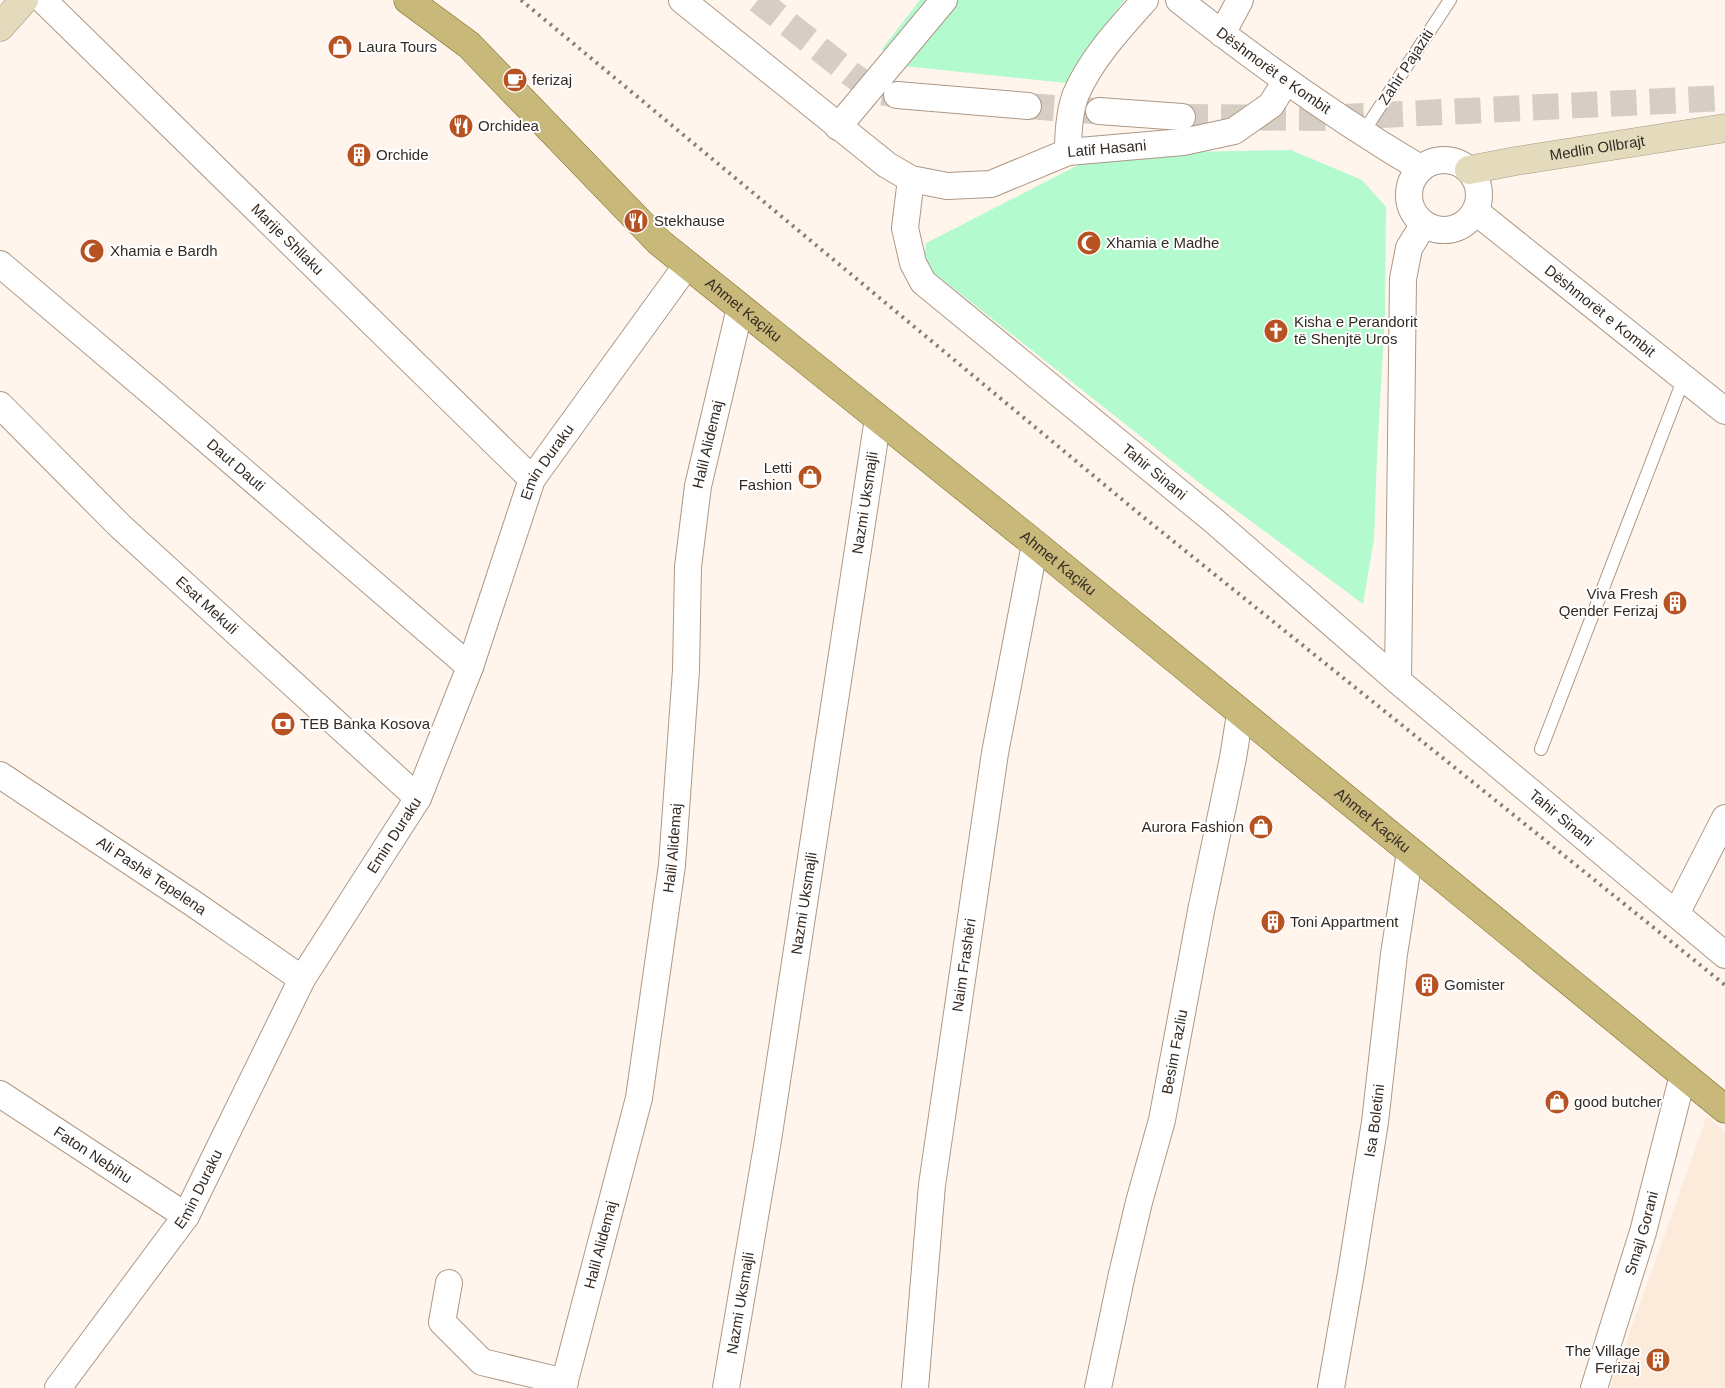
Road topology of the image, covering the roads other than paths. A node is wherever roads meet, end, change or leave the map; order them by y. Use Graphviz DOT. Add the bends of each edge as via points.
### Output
graph roads {
  1 [pos="24,0"];
  2 [pos="43,0"];
  3 [pos="408,0"];
  4 [pos="682,0"];
  5 [pos="944,0"];
  6 [pos="1145,0"];
  7 [pos="1179,0"];
  8 [pos="1240,0"];
  9 [pos="1450,0"];
  10 [pos="0,27"];
  11 [pos="1222,34"];
  12 [pos="1286,81"];
  13 [pos="897,95"];
  14 [pos="1028,106"];
  15 [pos="1099,111"];
  16 [pos="1182,117"];
  17 [pos="838,126"];
  18 [pos="1725,128"];
  19 [pos="1362,134"];
  20 [pos="1068,152"];
  21 [pos="1420,168"];
  22 [pos="1469,170"];
  23 [pos="911,178"];
  24 [pos="1475,211"];
  25 [pos="1424,224"];
  26 [pos="0,264"];
  27 [pos="687,265"];
  28 [pos="740,308"];
  29 [pos="1684,378"];
  30 [pos="0,405"];
  31 [pos="1725,411"];
  32 [pos="878,418"];
  33 [pos="532,479"];
  34 [pos="1035,544"];
  35 [pos="470,667"];
  36 [pos="1398,681"];
  37 [pos="1240,714"];
  38 [pos="1541,749"];
  39 [pos="0,775"];
  40 [pos="418,798"];
  41 [pos="1725,818"];
  42 [pos="1410,852"];
  43 [pos="1676,914"];
  44 [pos="1725,954"];
  45 [pos="302,979"];
  46 [pos="1683,1075"];
  47 [pos="0,1094"];
  48 [pos="1725,1109"];
  49 [pos="186,1216"];
  50 [pos="449,1283"];
  51 [pos="564,1385"];
  52 [pos="58,1388"];
  53 [pos="726,1388"];
  54 [pos="915,1388"];
  55 [pos="1098,1388"];
  56 [pos="1331,1388"];
  57 [pos="1594,1388"];
  1 -- 10 [label="main road"];
  2 -- 33 [label="street, Marije Shllaku"];
  3 -- 27 [label="main road, Ahmet Kaçiku" via="469,45 659,242"];
  4 -- 17 [label="street, Latif Hasani"];
  5 -- 17 [label="street"];
  6 -- 20 [label="street" via="1098,55 1076,94 1068,131"];
  7 -- 11 [label="street, Dëshmorët e Kombit"];
  8 -- 11 [label="street"];
  9 -- 19 [label="lane, Zahir Pajaziti"];
  11 -- 12 [label="street, Dëshmorët e Kombit"];
  12 -- 19 [label="street, Dëshmorët e Kombit"];
  12 -- 20 [label="street, Latif Hasani" via="1271,105 1234,131 1183,142"];
  13 -- 14 [label="street"];
  15 -- 16 [label="street, Latif Hasani"];
  17 -- 23 [label="street, Latif Hasani" via="887,165"];
  18 -- 22 [label="main road, Medlin Ollbrajt"];
  19 -- 21 [label="street, Dëshmorët e Kombit"];
  20 -- 23 [label="street, Latif Hasani" via="991,184 947,186"];
  21 -- 22 [label="street" via="1432,161 1445,159"];
  21 -- 25 [label="street" via="1411,181 1408,197 1413,212"];
  22 -- 24 [label="street" via="1479,190"];
  23 -- 36 [label="street, Tahir Sinani" via="905,228 913,263 923,282 1212,520"];
  24 -- 25 [label="street" via="1467,221 1446,230"];
  24 -- 29 [label="street, Dëshmorët e Kombit"];
  25 -- 36 [label="street" via="1409,248 1403,279"];
  26 -- 35 [label="street, Daut Dauti"];
  27 -- 28 [label="main road, Ahmet Kaçiku"];
  27 -- 33 [label="street, Emin Duraku"];
  28 -- 32 [label="main road, Ahmet Kaçiku"];
  28 -- 51 [label="street, Halil Alidemaj" via="698,486 689,558 686,670 672,866 638,1098"];
  29 -- 31 [label="street, Dëshmorët e Kombit"];
  29 -- 38 [label="lane"];
  30 -- 40 [label="street, Esat Mekuli" via="120,526"];
  32 -- 34 [label="main road, Ahmet Kaçiku"];
  32 -- 53 [label="street, Nazmi Uksmajli" via="768,1140"];
  33 -- 35 [label="street, Emin Duraku"];
  34 -- 37 [label="main road, Ahmet Kaçiku"];
  34 -- 54 [label="street, Naim Frashëri" via="995,753 935,1165"];
  35 -- 40 [label="street, Emin Duraku"];
  36 -- 43 [label="street, Tahir Sinani"];
  37 -- 42 [label="main road, Ahmet Kaçiku"];
  37 -- 55 [label="street, Besim Fazliu" via="1162,1120 1126,1256"];
  39 -- 45 [label="street, Ali Pashë Tepelena"];
  40 -- 45 [label="street, Emin Duraku"];
  41 -- 43 [label="street"];
  42 -- 46 [label="main road, Ahmet Kaçiku"];
  42 -- 56 [label="street, Isa Boletini" via="1394,954 1374,1132"];
  43 -- 44 [label="street, Tahir Sinani"];
  45 -- 49 [label="street, Emin Duraku"];
  46 -- 48 [label="main road, Ahmet Kaçiku"];
  46 -- 57 [label="street, Smajl Gorani" via="1643,1232"];
  47 -- 49 [label="street, Faton Nebihu"];
  49 -- 52 [label="street, Emin Duraku"];
  50 -- 51 [label="street, Halil Alidemaj" via="442,1322 482,1362"];
}
